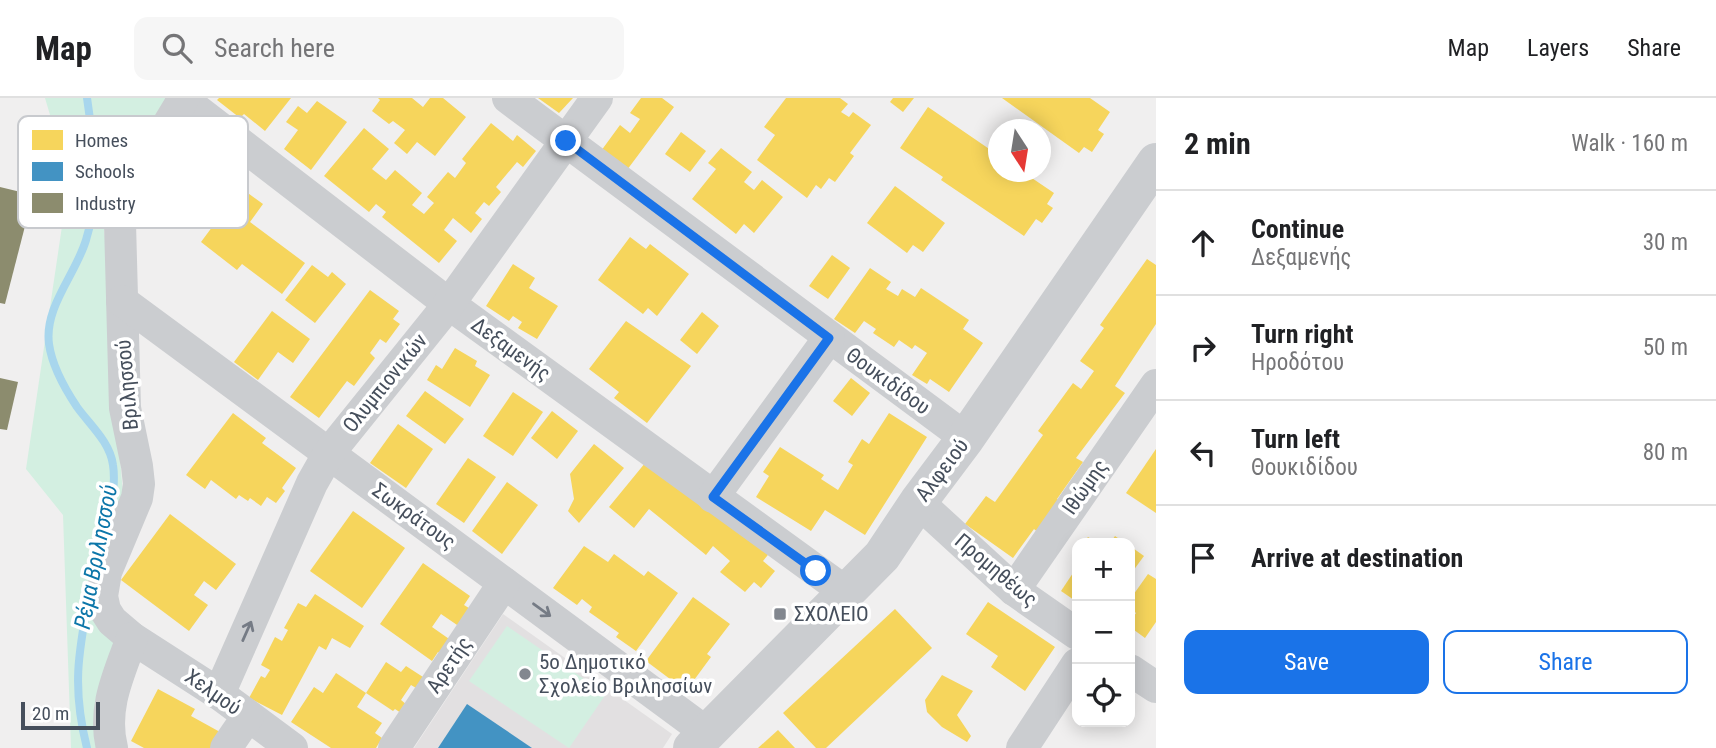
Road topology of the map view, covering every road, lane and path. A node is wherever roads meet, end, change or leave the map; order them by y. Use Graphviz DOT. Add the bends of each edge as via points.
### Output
graph roads {
  1 [pos="508,98"];
  2 [pos="597,98"];
  3 [pos="182,99"];
  4 [pos="172,116"];
  5 [pos="204,116"];
  6 [pos="566,141"];
  7 [pos="248,150"];
  8 [pos="1156,162"];
  9 [pos="120,228"];
  10 [pos="122,301"];
  11 [pos="449,304"];
  12 [pos="829,338"];
  13 [pos="1156,385"];
  14 [pos="966,438"];
  15 [pos="329,453"];
  16 [pos="713,497"];
  17 [pos="918,502"];
  18 [pos="504,583"];
  19 [pos="1014,590"];
  20 [pos="847,593"];
  21 [pos="1072,631"];
  22 [pos="132,638"];
  23 [pos="1072,672"];
  24 [pos="1135,673"];
  25 [pos="1156,687"];
  26 [pos="219,694"];
  27 [pos="248,716"];
  28 [pos="699,740"];
  29 [pos="284,742"];
  30 [pos="112,748"];
  31 [pos="226,748"];
  32 [pos="394,748"];
  33 [pos="1022,748"];
  1 -- 6 [label="street, Θουκιδίδου"];
  2 -- 6 [label="street, Ολυμπιονικών"];
  3 -- 4 [label="street, Βριλησσού"];
  3 -- 5 [label="street, Δεξαμενής"];
  6 -- 11 [label="street, Ολυμπιονικών"];
  6 -- 12 [label="street, Θουκιδίδου"];
  7 -- 11 [label="street, Δεξαμενής"];
  8 -- 14 [label="street, Αλφειού"];
  9 -- 10 [label="street, Βριλησσού"];
  10 -- 15 [label="street, Σωκράτους"];
  10 -- 22 [label="street, Βριλησσού" via="125,408 139,484 106,572 102,596 112,621"];
  11 -- 15 [label="street, Ολυμπιονικών"];
  11 -- 16 [label="street, Δεξαμενής"];
  12 -- 14 [label="street, Θουκιδίδου"];
  12 -- 16 [label="street"];
  13 -- 19 [label="street, Ιθώμης"];
  14 -- 17 [label="street, Αλφειού"];
  15 -- 18 [label="street, Σωκράτους"];
  26 -- 15 [label="street, Ολυμπιονικών, one-way"];
  16 -- 20 [label="street, Δεξαμενής"];
  17 -- 19 [label="street, Προμηθέως"];
  17 -- 20 [label="street, Αλφειού" via="881,556"];
  18 -- 28 [label="street, Σωκράτους, one-way"];
  18 -- 32 [label="street, Αρετής"];
  19 -- 21 [label="street, Προμηθέως"];
  20 -- 28 [label="street, Αλφειού"];
  22 -- 26 [label="street, Χελμού"];
  22 -- 30 [label="street" via="111,698 108,727"];
  23 -- 33 [label="street"];
  24 -- 25 [label="street"];
  26 -- 27 [label="street, Χελμού"];
  27 -- 29 [label="street, Χελμού"];
  27 -- 31 [label="street"];
}
